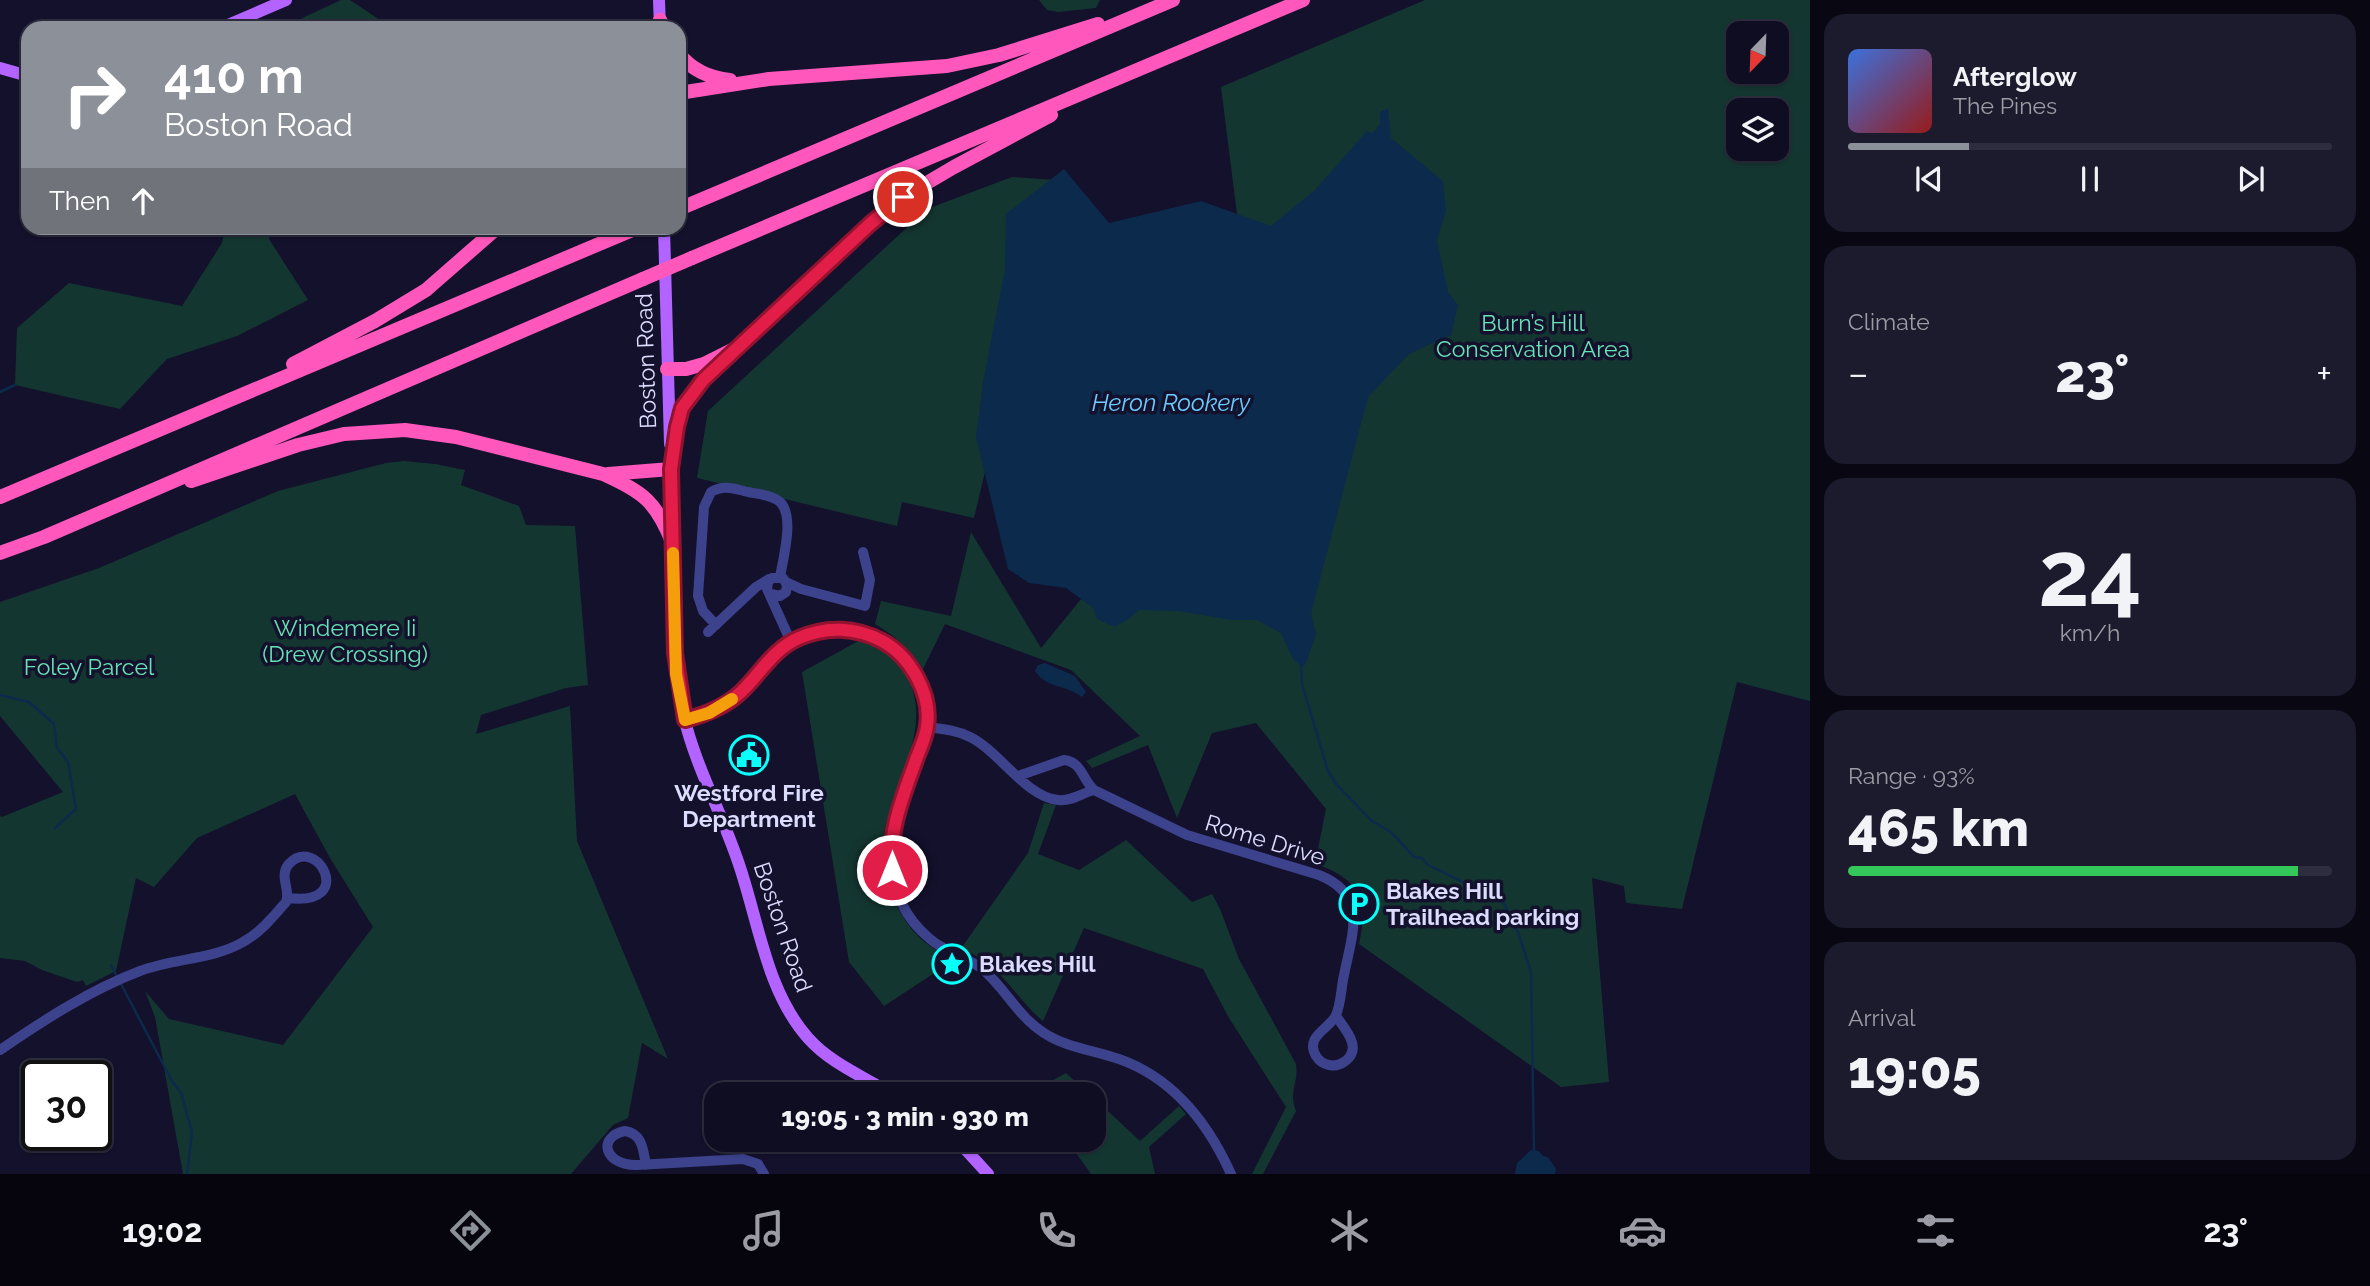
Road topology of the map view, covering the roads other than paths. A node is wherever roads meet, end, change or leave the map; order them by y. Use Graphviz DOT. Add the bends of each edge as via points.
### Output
graph roads {
  1 [pos="286,0"];
  2 [pos="659,0"];
  3 [pos="1173,0"];
  4 [pos="1303,0"];
  5 [pos="1150,10"];
  6 [pos="237,21"];
  7 [pos="661,21"];
  8 [pos="686,63"];
  9 [pos="0,68"];
  10 [pos="21,74"];
  11 [pos="1114,80"];
  12 [pos="755,81"];
  13 [pos="686,92"];
  14 [pos="686,206"];
  15 [pos="489,235"];
  16 [pos="621,235"];
  17 [pos="664,235"];
  18 [pos="733,350"];
  19 [pos="667,369"];
  20 [pos="247,392"];
  21 [pos="671,469"];
  22 [pos="603,474"];
  23 [pos="0,497"];
  24 [pos="116,505"];
  25 [pos="673,544"];
  26 [pos="863,552"];
  27 [pos="0,553"];
  28 [pos="781,585"];
  29 [pos="770,593"];
  30 [pos="748,597"];
  31 [pos="781,618"];
  32 [pos="791,642"];
  33 [pos="685,720"];
  34 [pos="927,727"];
  35 [pos="1018,776"];
  36 [pos="1094,790"];
  37 [pos="288,898"];
  38 [pos="1336,1016"];
  39 [pos="0,1050"];
  40 [pos="872,1082"];
  41 [pos="968,1152"];
  42 [pos="646,1165"];
  43 [pos="764,1174"];
  44 [pos="988,1174"];
  45 [pos="1231,1174"];
  1 -- 6 [label="main road"];
  2 -- 7 [label="main road"];
  3 -- 5 [label="highway"];
  4 -- 11 [label="highway"];
  5 -- 12 [label="highway" via="970,61"];
  5 -- 14 [label="highway"];
  8 -- 12 [label="highway" via="713,77"];
  9 -- 10 [label="main road"];
  11 -- 18 [label="highway" via="903,197"];
  11 -- 24 [label="highway, bridge"];
  12 -- 13 [label="highway"];
  15 -- 20 [label="highway" via="426,290"];
  16 -- 20 [label="highway"];
  17 -- 19 [label="main road, Boston Road"];
  18 -- 19 [label="highway" via="704,364"];
  18 -- 21 [label="highway" via="682,408"];
  19 -- 21 [label="main road, Boston Road"];
  20 -- 23 [label="highway"];
  21 -- 22 [label="highway"];
  21 -- 25 [label="main road, Boston Road"];
  22 -- 24 [label="highway" via="456,437 387,430 298,445"];
  22 -- 25 [label="highway" via="644,495"];
  24 -- 27 [label="highway"];
  25 -- 33 [label="main road, Boston Road" via="676,674"];
  26 -- 28 [label="street" via="870,584 865,606"];
  28 -- 29 [label="street" via="777,596"];
  28 -- 30 [label="street" via="756,587"];
  28 -- 30 [label="street" via="787,532 781,503 726,487 714,489 704,507 698,596 712,629"];
  28 -- 31 [label="street"];
  29 -- 30 [label="street"];
  29 -- 31 [label="street"];
  31 -- 32 [label="street"];
  32 -- 33 [label="street" via="771,657 737,696 709,713"];
  32 -- 34 [label="street" via="833,629 861,633 887,644 915,673 926,703"];
  33 -- 40 [label="main road, Boston Road" via="735,849 770,969 792,1016 827,1055"];
  34 -- 35 [label="street" via="972,738"];
  34 -- 45 [label="street" via="892,835 892,870 911,917 930,940 981,968 1045,1034 1133,1065 1169,1087 1197,1116"];
  35 -- 36 [label="street" via="1058,800"];
  35 -- 36 [label="street, Rome Drive" via="1070,761"];
  36 -- 38 [label="street, Rome Drive" via="1187,835 1319,875 1342,888 1354,920"];
  37 -- 37 [label="street" via="284,880 288,865 298,858 315,859 326,873 319,895"];
  37 -- 39 [label="street" via="243,942 137,972 51,1015"];
  38 -- 38 [label="street, Rome Drive" via="1353,1048 1343,1063 1330,1065 1320,1060 1313,1044"];
  41 -- 44 [label="main road"];
  42 -- 43 [label="street" via="743,1159 758,1164"];
}
